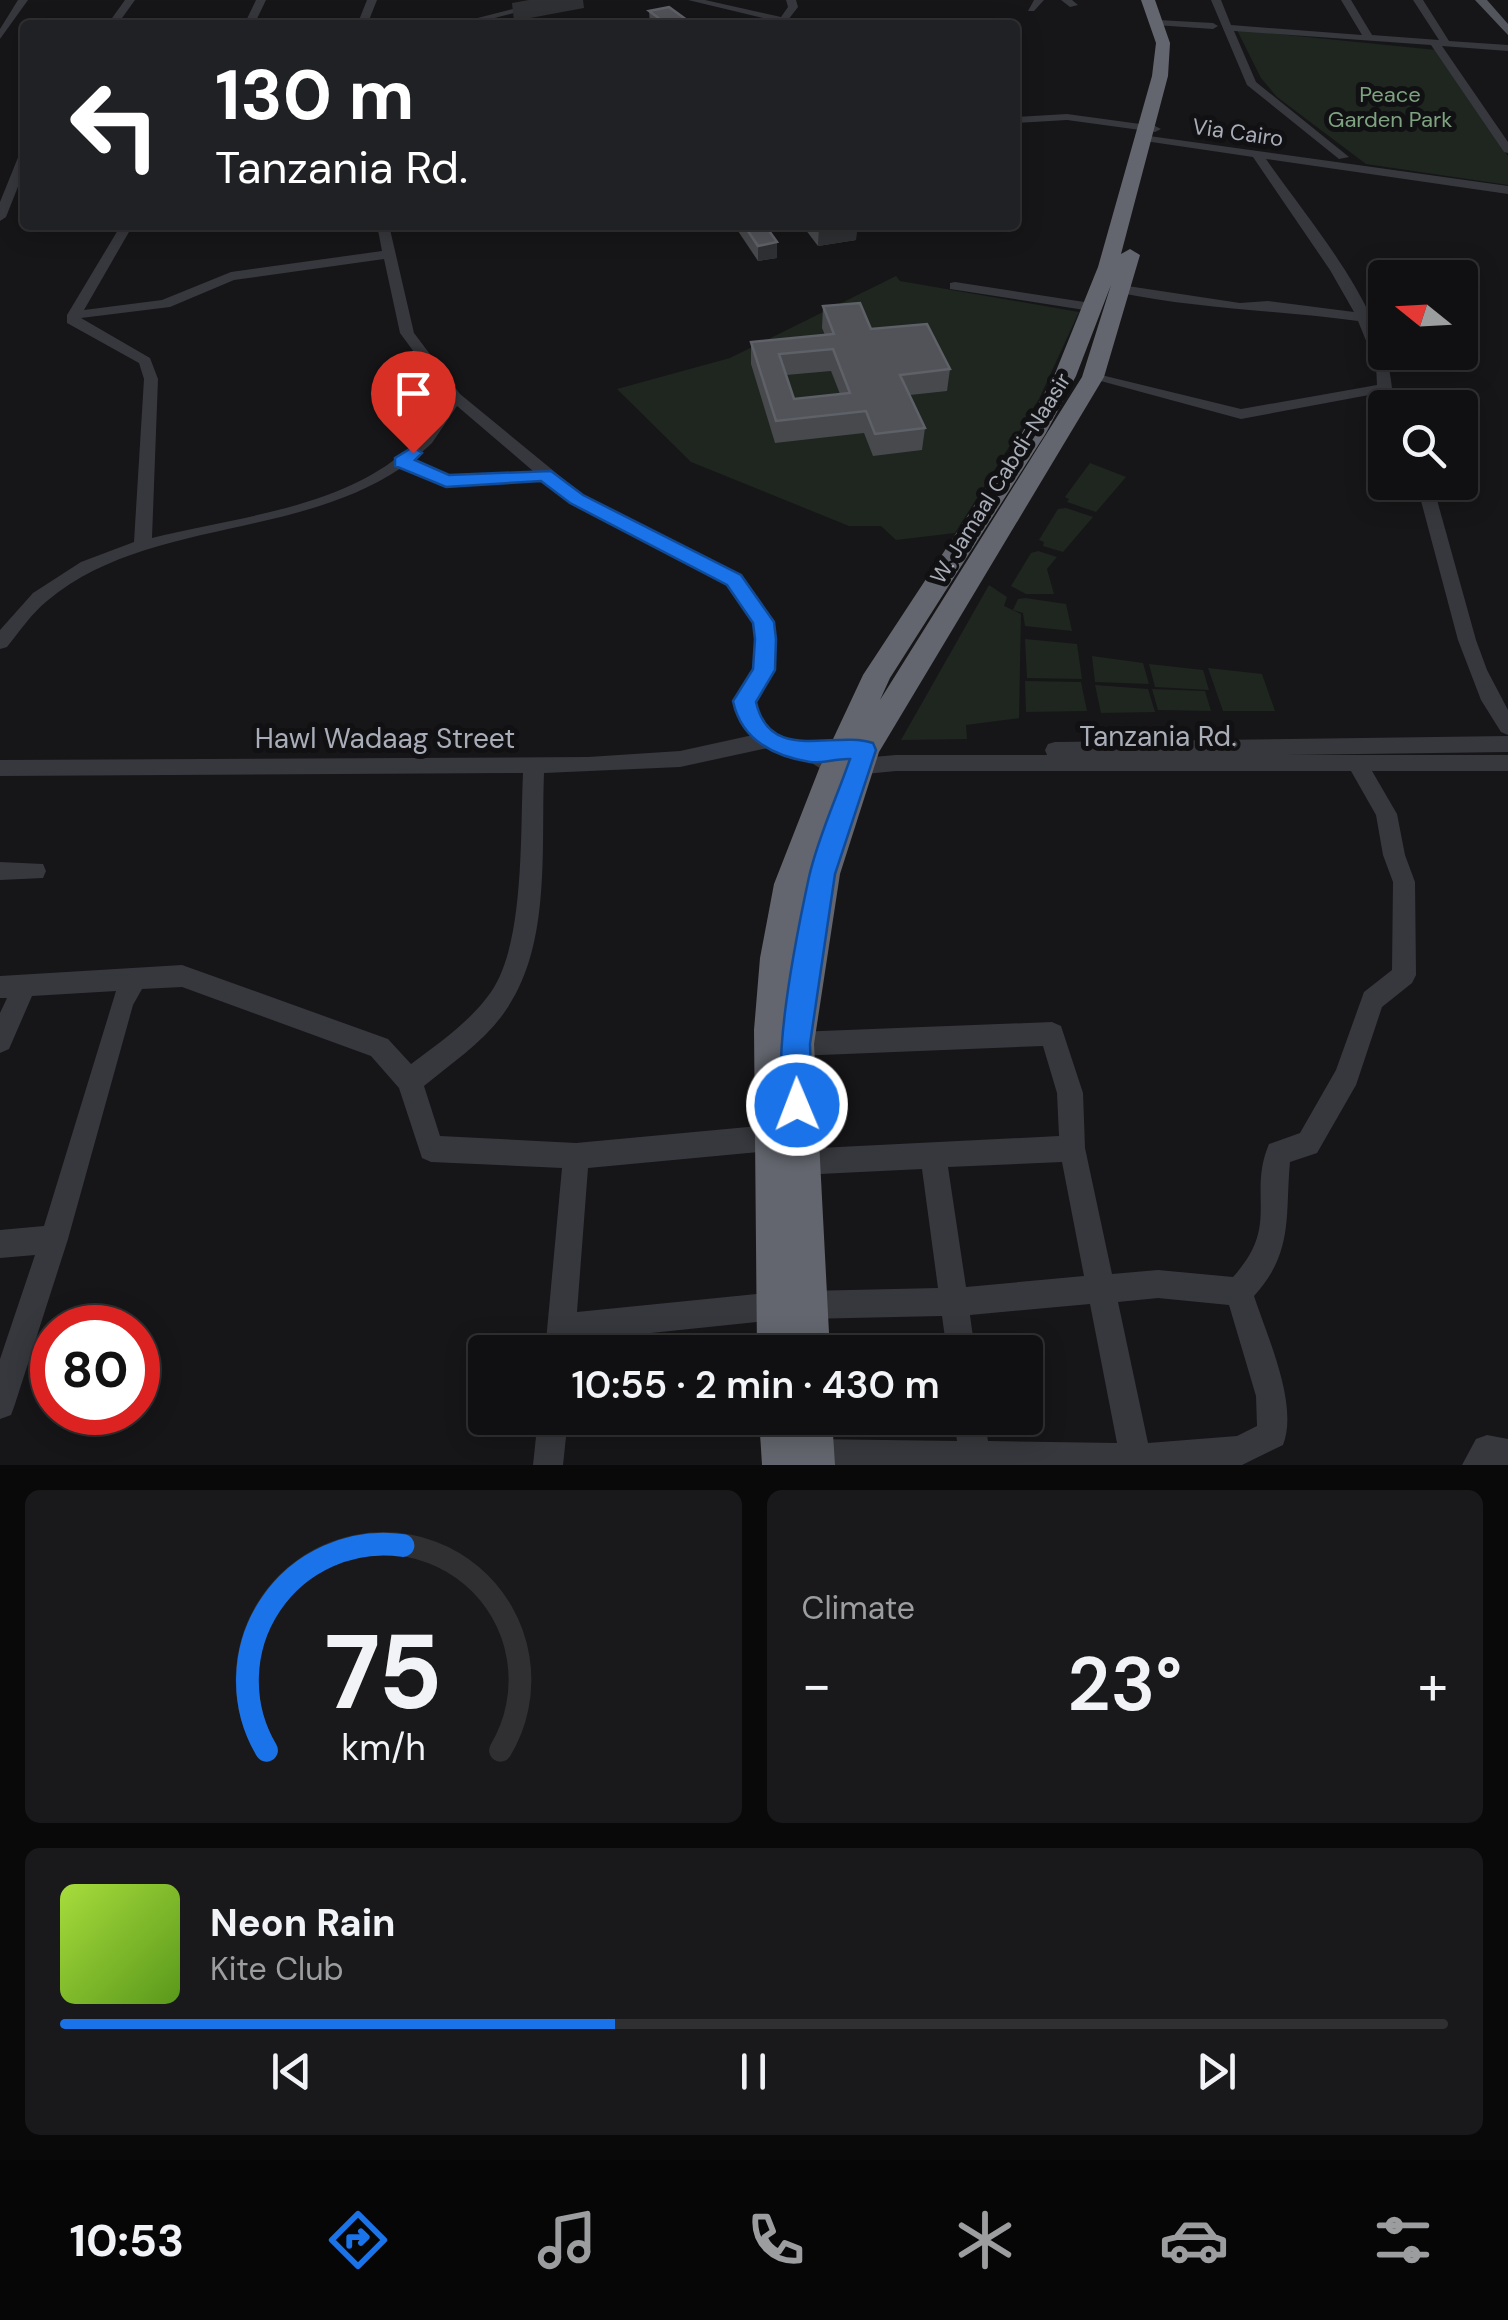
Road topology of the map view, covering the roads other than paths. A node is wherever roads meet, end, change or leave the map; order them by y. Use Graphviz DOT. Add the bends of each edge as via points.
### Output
graph roads {
  1 [pos="23,0"];
  2 [pos="560,0"];
  3 [pos="693,0"];
  4 [pos="1148,0"];
  5 [pos="1216,0"];
  6 [pos="1346,0"];
  7 [pos="1418,0"];
  8 [pos="1481,0"];
  9 [pos="1162,16"];
  10 [pos="477,20"];
  11 [pos="776,20"];
  12 [pos="1213,26"];
  13 [pos="1228,28"];
  14 [pos="1506,28"];
  15 [pos="0,36"];
  16 [pos="1370,40"];
  17 [pos="1442,45"];
  18 [pos="1508,48"];
  19 [pos="1022,106"];
  20 [pos="1067,117"];
  21 [pos="1020,120"];
  22 [pos="1488,120"];
  23 [pos="1508,121"];
  24 [pos="1145,133"];
  25 [pos="1508,150"];
  26 [pos="1258,156"];
  27 [pos="1343,157"];
  28 [pos="13,180"];
  29 [pos="1508,190"];
  30 [pos="0,217"];
  31 [pos="124,230"];
  32 [pos="384,230"];
  33 [pos="390,254"];
  34 [pos="955,286"];
  35 [pos="1121,289"];
  36 [pos="1092,307"];
  37 [pos="74,315"];
  38 [pos="1366,318"];
  39 [pos="1085,330"];
  40 [pos="1109,332"];
  41 [pos="1093,376"];
  42 [pos="455,397"];
  43 [pos="401,462"];
  44 [pos="545,475"];
  45 [pos="1431,500"];
  46 [pos="144,542"];
  47 [pos="962,567"];
  48 [pos="0,642"];
  49 [pos="1508,727"];
  50 [pos="768,740"];
  51 [pos="1508,744"];
  52 [pos="1406,754"];
  53 [pos="842,758"];
  54 [pos="1357,763"];
  55 [pos="1508,764"];
  56 [pos="534,765"];
  57 [pos="1,770"];
  58 [pos="0,871"];
  59 [pos="35,871"];
  60 [pos="135,978"];
  61 [pos="12,986"];
  62 [pos="0,1041"];
  63 [pos="796,1044"];
  64 [pos="410,1082"];
  65 [pos="790,1145"];
  66 [pos="1072,1148"];
  67 [pos="934,1154"];
  68 [pos="576,1156"];
  69 [pos="54,1239"];
  70 [pos="0,1244"];
  71 [pos="1101,1292"];
  72 [pos="1240,1292"];
  73 [pos="954,1302"];
  74 [pos="791,1305"];
  75 [pos="560,1335"];
  76 [pos="593,1335"];
  77 [pos="783,1335"];
  78 [pos="802,1335"];
  79 [pos="958,1335"];
  80 [pos="0,1404"];
  81 [pos="551,1435"];
  82 [pos="972,1435"];
  83 [pos="804,1450"];
  84 [pos="1508,1454"];
  85 [pos="975,1461"];
  86 [pos="1136,1462"];
  87 [pos="548,1465"];
  88 [pos="1477,1465"];
  1 -- 15 [label="street"];
  2 -- 10 [label="street"];
  3 -- 11 [label="street"];
  4 -- 9 [label="highway, W. Jamaal Cabdi-Naasir"];
  5 -- 13 [label="street"];
  6 -- 16 [label="street"];
  7 -- 17 [label="street"];
  8 -- 14 [label="main road"];
  9 -- 12 [label="street"];
  9 -- 24 [label="highway, W. Jamaal Cabdi-Naasir" via="1173,54"];
  13 -- 16 [label="street"];
  13 -- 27 [label="street" via="1251,83"];
  16 -- 17 [label="street"];
  17 -- 18 [label="street"];
  17 -- 22 [label="street"];
  19 -- 20 [label="street"];
  20 -- 21 [label="street, Via Cairo"];
  20 -- 24 [label="street, Via Cairo"];
  22 -- 23 [label="street"];
  22 -- 25 [label="street"];
  24 -- 26 [label="street, Via Cairo"];
  24 -- 35 [label="highway, W. Jamaal Cabdi-Naasir"];
  24 -- 36 [label="highway, W. Jamaal Cabdi-Naasir"];
  26 -- 29 [label="street, Via Cairo"];
  26 -- 38 [label="street"];
  28 -- 30 [label="street"];
  31 -- 37 [label="street"];
  32 -- 33 [label="street"];
  33 -- 37 [label="street" via="231,276 164,304"];
  33 -- 42 [label="street" via="408,333"];
  34 -- 36 [label="street"];
  35 -- 38 [label="street"];
  35 -- 40 [label="highway, W. Jamaal Cabdi-Naasir"];
  36 -- 39 [label="highway, W. Jamaal Cabdi-Naasir"];
  37 -- 46 [label="street" via="78,326 145,361 151,379"];
  38 -- 41 [label="street" via="1389,393 1241,414"];
  39 -- 40 [label="highway"];
  39 -- 47 [label="highway, W. Jamaal Cabdi-Naasir"];
  40 -- 41 [label="highway, W. Jamaal Cabdi-Naasir"];
  41 -- 47 [label="highway, W. Jamaal Cabdi-Naasir"];
  42 -- 43 [label="street" via="428,438"];
  42 -- 44 [label="street"];
  43 -- 44 [label="street" via="446,481"];
  43 -- 46 [label="street" via="309,509"];
  44 -- 50 [label="street" via="739,586 763,622 766,654 744,710"];
  45 -- 49 [label="street" via="1475,664"];
  46 -- 48 [label="street" via="42,596"];
  47 -- 53 [label="highway, W. Jamaal Cabdi-Naasir"];
  50 -- 53 [label="street, Tanzania Rd."];
  50 -- 56 [label="street, Hawl Wadaag Street" via="680,759"];
  51 -- 52 [label="street, Tanzania Rd."];
  52 -- 53 [label="street, Tanzania Rd."];
  52 -- 54 [label="street, Tanzania Rd."];
  52 -- 55 [label="street, Tanzania Rd."];
  53 -- 54 [label="street, Tanzania Rd."];
  53 -- 63 [label="highway"];
  53 -- 65 [label="highway" via="791,884 778,958 772,1030"];
  54 -- 72 [label="street" via="1386,814 1404,882 1404,975 1372,1000 1346,1076 1308,1144 1278,1153 1274,1246 1264,1268"];
  56 -- 57 [label="street, Hawl Wadaag Street"];
  56 -- 64 [label="street" via="524,926 514,972 474,1028"];
  58 -- 59 [label="street"];
  60 -- 61 [label="street"];
  60 -- 64 [label="street" via="182,976 361,1040 379,1048"];
  60 -- 69 [label="street" via="122,1003"];
  61 -- 62 [label="street"];
  63 -- 65 [label="highway"];
  63 -- 66 [label="street" via="1052,1034 1070,1093"];
  64 -- 68 [label="street" via="431,1149"];
  65 -- 67 [label="street"];
  65 -- 68 [label="street"];
  65 -- 74 [label="highway"];
  66 -- 67 [label="street"];
  66 -- 71 [label="street"];
  67 -- 73 [label="street"];
  68 -- 75 [label="street"];
  69 -- 70 [label="street"];
  69 -- 80 [label="street"];
  71 -- 72 [label="street" via="1158,1284"];
  71 -- 73 [label="street"];
  71 -- 86 [label="street"];
  72 -- 86 [label="street" via="1271,1396 1272,1434 1239,1451"];
  73 -- 74 [label="street"];
  73 -- 79 [label="street"];
  74 -- 76 [label="street"];
  74 -- 77 [label="highway"];
  74 -- 78 [label="highway"];
  81 -- 87 [label="street"];
  82 -- 85 [label="street"];
  83 -- 85 [label="street"];
  84 -- 88 [label="street" via="1488,1450"];
  85 -- 86 [label="street"];
}
